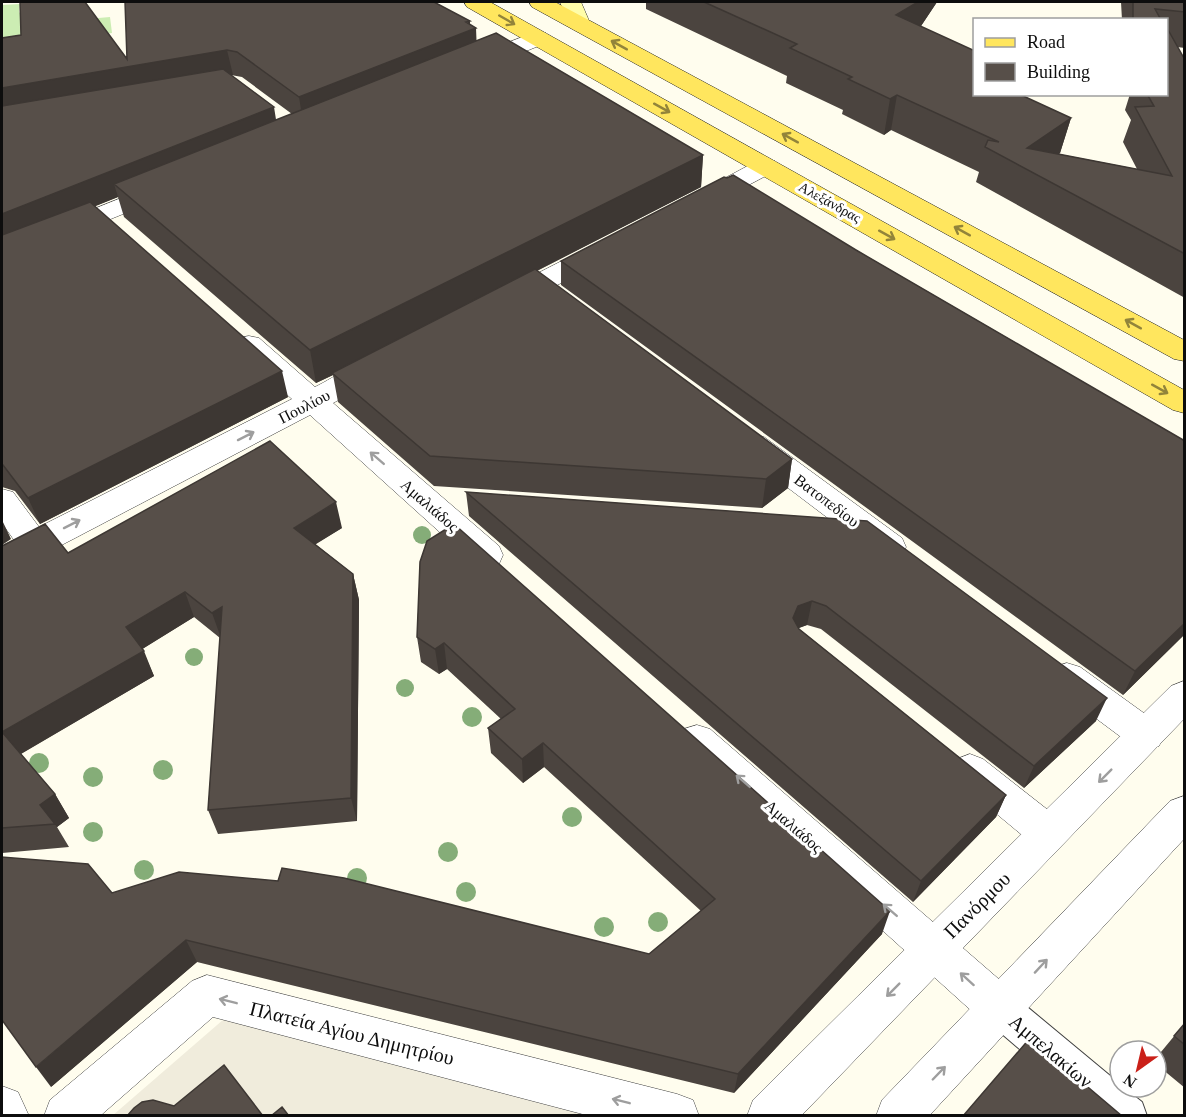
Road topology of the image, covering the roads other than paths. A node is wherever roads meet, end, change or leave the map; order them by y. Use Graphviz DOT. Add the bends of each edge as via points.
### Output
graph roads {
  1 [pos="475,2"];
  2 [pos="540,2"];
  3 [pos="575,12"];
  4 [pos="538,38"];
  5 [pos="452,72"];
  6 [pos="766,166"];
  7 [pos="179,183"];
  8 [pos="682,210"];
  9 [pos="102,214"];
  10 [pos="128,238"];
  11 [pos="620,242"];
  12 [pos="2,255"];
  13 [pos="538,284"];
  14 [pos="566,305"];
  15 [pos="487,311"];
  16 [pos="225,323"];
  17 [pos="1185,352"];
  18 [pos="395,359"];
  19 [pos="313,401"];
  20 [pos="1185,403"];
  21 [pos="726,425"];
  22 [pos="424,499"];
  23 [pos="2,500"];
  24 [pos="470,502"];
  25 [pos="809,526"];
  26 [pos="867,530"];
  27 [pos="34,544"];
  28 [pos="2,561"];
  29 [pos="915,566"];
  30 [pos="514,578"];
  31 [pos="1040,657"];
  32 [pos="1185,696"];
  33 [pos="675,721"];
  34 [pos="1146,735"];
  35 [pos="947,752"];
  36 [pos="1185,813"];
  37 [pos="1048,833"];
  38 [pos="934,949"];
  39 [pos="1001,1009"];
  40 [pos="2,1108"];
  41 [pos="7,1116"];
  42 [pos="66,1116"];
  43 [pos="677,1116"];
  44 [pos="769,1116"];
  45 [pos="898,1116"];
  46 [pos="1128,1116"];
  1 -- 4 [label="main road, Αλεξάνδρας, one-way"];
  2 -- 3 [label="main road"];
  17 -- 3 [label="main road, one-way"];
  4 -- 5 [label="street"];
  4 -- 6 [label="main road, Αλεξάνδρας, one-way"];
  6 -- 8 [label="street"];
  6 -- 20 [label="main road, Αλεξάνδρας, one-way"];
  7 -- 9 [label="street"];
  9 -- 10 [label="street"];
  9 -- 12 [label="street"];
  11 -- 13 [label="street"];
  13 -- 14 [label="street"];
  13 -- 15 [label="street"];
  16 -- 19 [label="street, Αμαλιάδος"];
  18 -- 19 [label="street, Πουλίου"];
  22 -- 19 [label="street, Αμαλιάδος, one-way"];
  27 -- 19 [label="street, Πουλίου, one-way"];
  21 -- 26 [label="street, Βατοπεδίου"];
  22 -- 24 [label="street"];
  22 -- 30 [label="street, Αμαλιάδος"];
  23 -- 27 [label="street"];
  25 -- 26 [label="street"];
  26 -- 29 [label="street, Βατοπεδίου"];
  27 -- 28 [label="street, Πουλίου"];
  31 -- 34 [label="street"];
  32 -- 34 [label="street, Πανόρμου"];
  38 -- 33 [label="street, Αμαλιάδος, one-way"];
  34 -- 37 [label="street, Πανόρμου, one-way"];
  35 -- 37 [label="street"];
  39 -- 36 [label="street, one-way"];
  37 -- 38 [label="street, Πανόρμου"];
  39 -- 38 [label="street, Αμαλιάδος, one-way"];
  38 -- 44 [label="street, Πανόρμου, one-way"];
  45 -- 39 [label="street, one-way"];
  39 -- 46 [label="street, Αμπελακίων"];
  40 -- 41 [label="street"];
  43 -- 42 [label="street, Πλατεία Αγίου Δημητρίου, one-way" via="207,995"];
}
